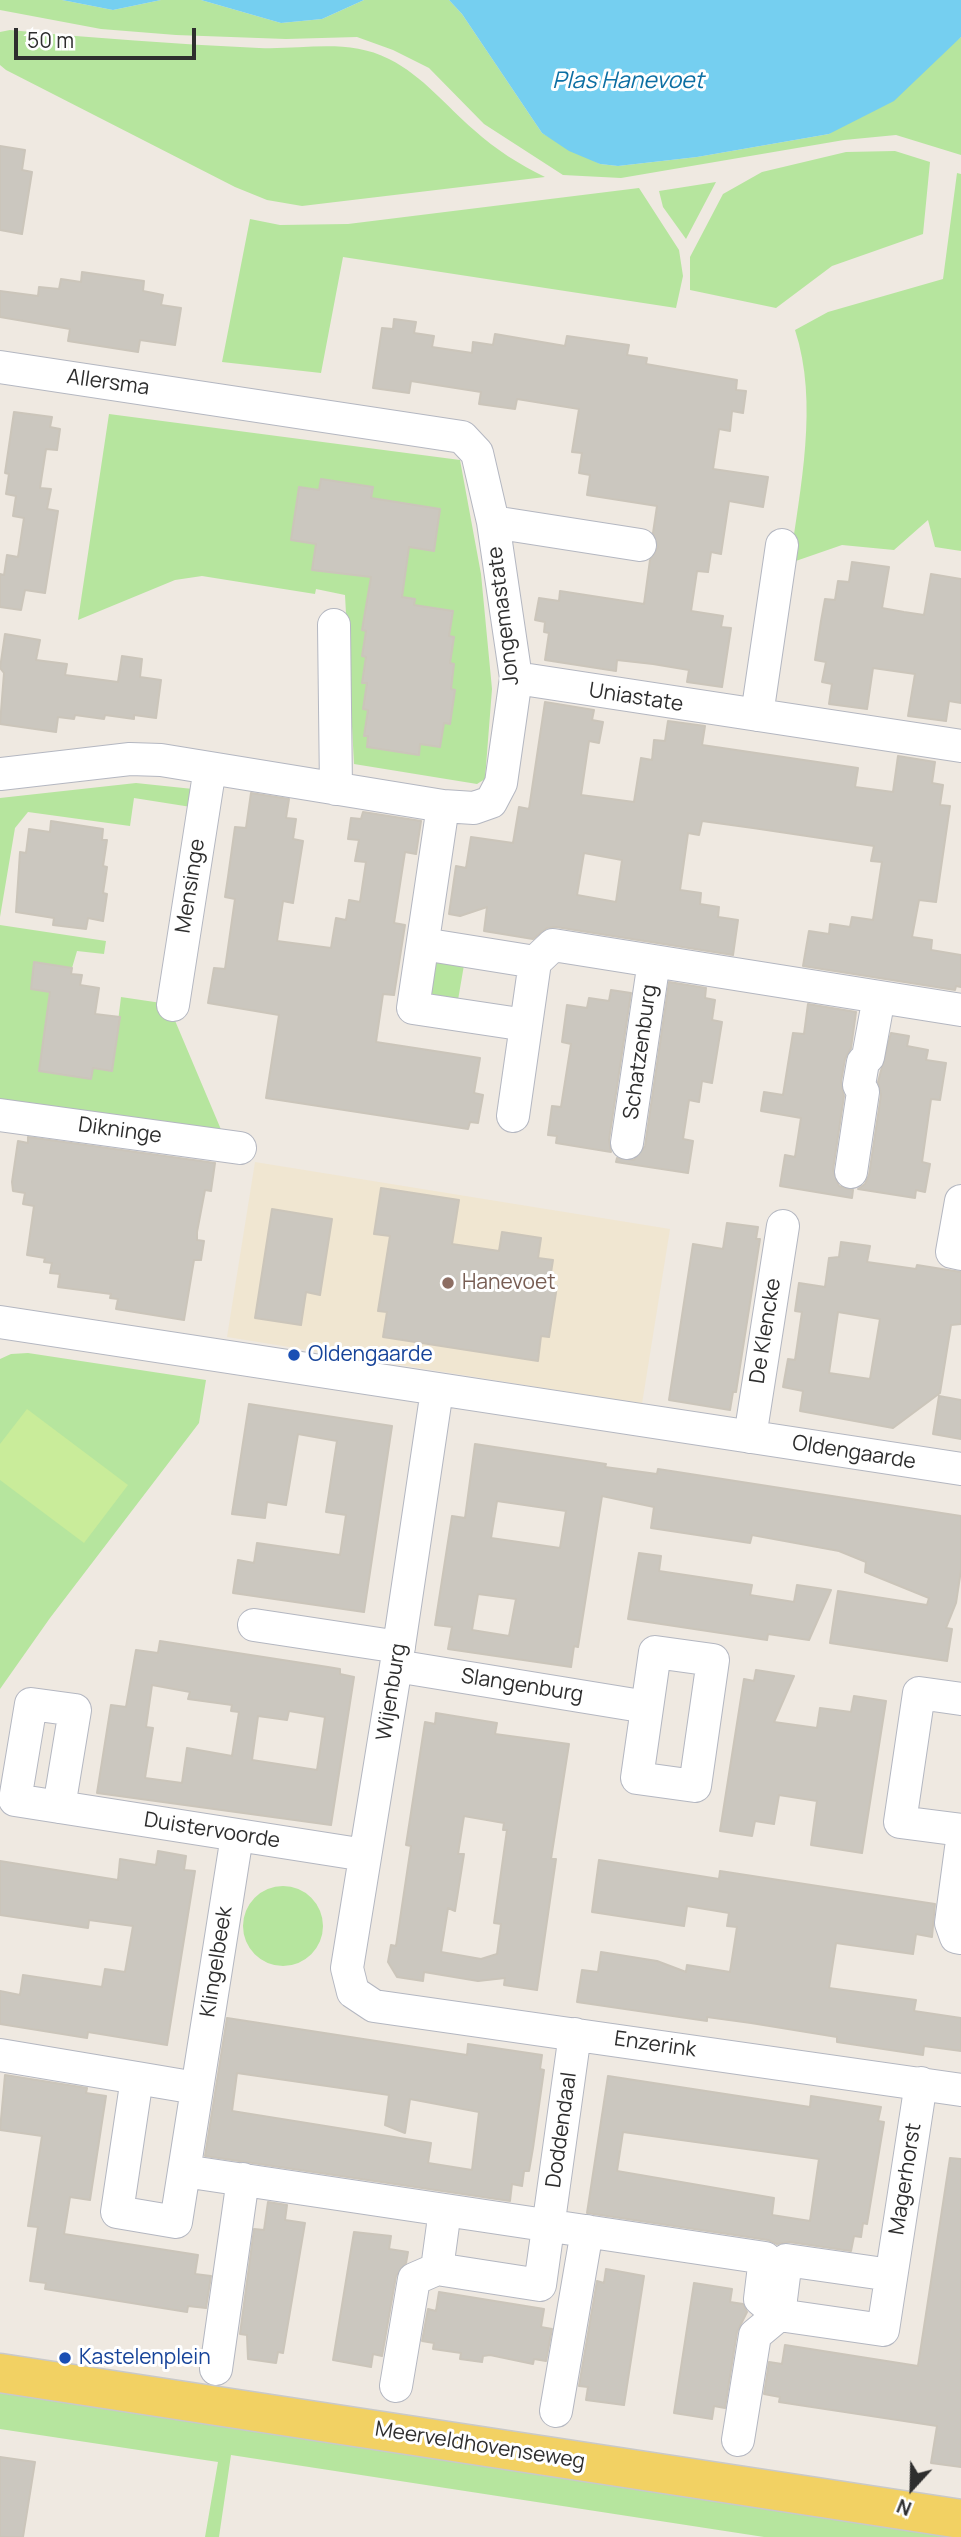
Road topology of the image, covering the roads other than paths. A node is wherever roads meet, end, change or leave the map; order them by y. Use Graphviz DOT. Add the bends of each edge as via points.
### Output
graph roads {
  1 [pos="0,367"];
  2 [pos="216,398"];
  3 [pos="493,522"];
  4 [pos="640,545"];
  5 [pos="782,545"];
  6 [pos="334,625"];
  7 [pos="516,678"];
  8 [pos="757,715"];
  9 [pos="961,746"];
  10 [pos="209,768"];
  11 [pos="0,774"];
  12 [pos="336,789"];
  13 [pos="443,806"];
  14 [pos="423,944"];
  15 [pos="654,961"];
  16 [pos="535,962"];
  17 [pos="878,997"];
  18 [pos="173,1004"];
  19 [pos="961,1010"];
  20 [pos="526,1025"];
  21 [pos="0,1115"];
  22 [pos="513,1116"];
  23 [pos="627,1143"];
  24 [pos="240,1148"];
  25 [pos="851,1172"];
  26 [pos="961,1201"];
  27 [pos="783,1226"];
  28 [pos="957,1253"];
  29 [pos="0,1322"];
  30 [pos="437,1390"];
  31 [pos="750,1437"];
  32 [pos="961,1469"];
  33 [pos="254,1625"];
  34 [pos="398,1657"];
  35 [pos="961,1699"];
  36 [pos="647,1707"];
  37 [pos="59,1807"];
  38 [pos="961,1830"];
  39 [pos="237,1836"];
  40 [pos="961,1848"];
  41 [pos="365,1855"];
  42 [pos="961,1938"];
  43 [pos="353,1992"];
  44 [pos="576,2034"];
  45 [pos="0,2055"];
  46 [pos="137,2078"];
  47 [pos="921,2083"];
  48 [pos="196,2088"];
  49 [pos="961,2090"];
  50 [pos="184,2171"];
  51 [pos="243,2179"];
  52 [pos="445,2210"];
  53 [pos="548,2225"];
  54 [pos="587,2231"];
  55 [pos="437,2269"];
  56 [pos="891,2275"];
  57 [pos="779,2315"];
  58 [pos="216,2369"];
  59 [pos="0,2373"];
  60 [pos="396,2386"];
  61 [pos="556,2411"];
  62 [pos="738,2440"];
  63 [pos="961,2519"];
  1 -- 2 [label="street, Allersma"];
  2 -- 3 [label="street, Jongemastate" via="462,437 477,453"];
  3 -- 4 [label="street, Jongemastate"];
  3 -- 7 [label="street, Jongemastate"];
  5 -- 8 [label="street"];
  6 -- 12 [label="street"];
  7 -- 8 [label="street, Uniastate"];
  7 -- 13 [label="street, Jongemastate" via="501,783 491,802 474,808"];
  8 -- 9 [label="street, Uniastate"];
  10 -- 11 [label="street, Jongemastate" via="130,759"];
  10 -- 12 [label="street, Jongemastate"];
  10 -- 18 [label="street, Mensinge"];
  12 -- 13 [label="street, Jongemastate"];
  13 -- 14 [label="street"];
  14 -- 16 [label="street"];
  14 -- 20 [label="street" via="413,1008"];
  15 -- 16 [label="street, Schatzenburg" via="553,945"];
  15 -- 17 [label="street, Schatzenburg"];
  15 -- 23 [label="street, Schatzenburg"];
  16 -- 20 [label="street"];
  17 -- 19 [label="street, Schatzenburg"];
  17 -- 25 [label="street" via="859,1085 863,1093"];
  20 -- 22 [label="street"];
  21 -- 24 [label="street, Dikninge"];
  26 -- 28 [label="street"];
  27 -- 31 [label="street, De Klencke"];
  29 -- 30 [label="street, Oldengaarde"];
  30 -- 31 [label="street, Oldengaarde"];
  30 -- 34 [label="street, Wijenburg"];
  31 -- 32 [label="street, Oldengaarde"];
  33 -- 34 [label="street, Slangenburg"];
  34 -- 36 [label="street, Slangenburg"];
  34 -- 41 [label="street, Wijenburg"];
  35 -- 38 [label="street" via="919,1693 900,1822"];
  37 -- 39 [label="street, Duistervoorde"];
  39 -- 41 [label="street, Duistervoorde"];
  39 -- 48 [label="street, Klingelbeek"];
  40 -- 42 [label="street" via="951,1923 956,1937"];
  41 -- 43 [label="street, Wijenburg" via="346,1968"];
  43 -- 44 [label="street, Enzerink" via="374,2006"];
  44 -- 47 [label="street, Enzerink"];
  44 -- 53 [label="street, Doddendaal"];
  45 -- 46 [label="street"];
  46 -- 48 [label="street"];
  46 -- 50 [label="street, Klingelbeek" via="117,2213 176,2222"];
  47 -- 49 [label="street, Enzerink"];
  47 -- 56 [label="street, Magerhorst"];
  48 -- 50 [label="street, Klingelbeek"];
  50 -- 51 [label="street"];
  51 -- 52 [label="street"];
  51 -- 58 [label="street"];
  52 -- 53 [label="street"];
  52 -- 55 [label="street"];
  53 -- 54 [label="street"];
  53 -- 55 [label="street, Doddendaal" via="540,2285"];
  54 -- 57 [label="street" via="765,2258 760,2299"];
  54 -- 61 [label="street"];
  55 -- 60 [label="street" via="414,2279"];
  56 -- 57 [label="street, Magerhorst" via="883,2330"];
  56 -- 57 [label="street" via="786,2260"];
  57 -- 62 [label="street" via="755,2335"];
  59 -- 63 [label="main road, Meerveldhovenseweg"];
}
